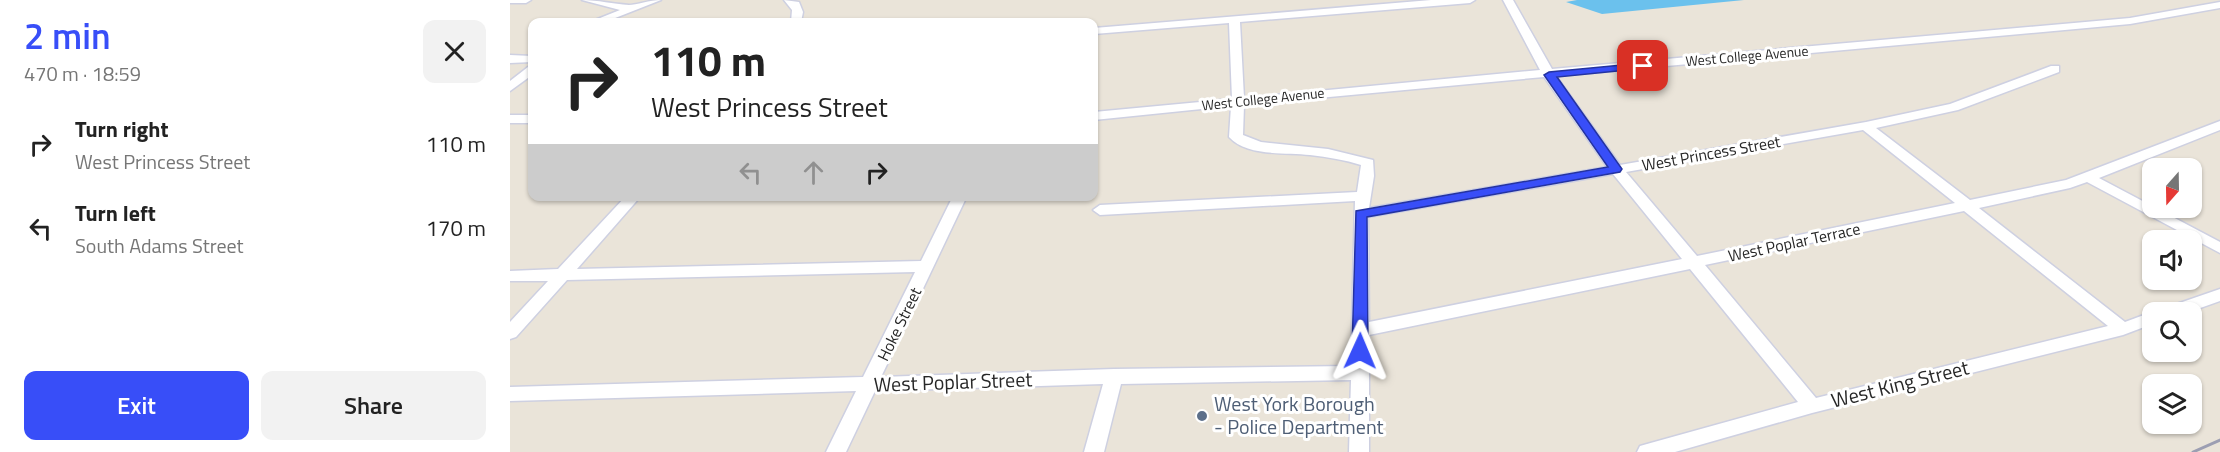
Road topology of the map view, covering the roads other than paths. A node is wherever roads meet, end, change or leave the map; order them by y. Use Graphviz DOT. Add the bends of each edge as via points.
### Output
graph roads {
  1 [pos="510,0"];
  2 [pos="526,0"];
  3 [pos="587,0"];
  4 [pos="656,0"];
  5 [pos="791,0"];
  6 [pos="1470,0"];
  7 [pos="1508,0"];
  8 [pos="2220,5"];
  9 [pos="628,8"];
  10 [pos="605,18"];
  11 [pos="798,18"];
  12 [pos="1233,20"];
  13 [pos="1098,31"];
  14 [pos="510,59"];
  15 [pos="528,59"];
  16 [pos="2055,69"];
  17 [pos="528,73"];
  18 [pos="1549,75"];
  19 [pos="510,87"];
  20 [pos="1238,102"];
  21 [pos="1098,116"];
  22 [pos="510,119"];
  23 [pos="528,119"];
  24 [pos="2220,125"];
  25 [pos="1866,126"];
  26 [pos="1616,169"];
  27 [pos="2089,178"];
  28 [pos="1362,196"];
  29 [pos="630,201"];
  30 [pos="958,201"];
  31 [pos="1969,206"];
  32 [pos="1100,210"];
  33 [pos="1360,214"];
  34 [pos="2220,248"];
  35 [pos="1695,262"];
  36 [pos="928,266"];
  37 [pos="565,274"];
  38 [pos="510,276"];
  39 [pos="2220,295"];
  40 [pos="2199,302"];
  41 [pos="2142,322"];
  42 [pos="1361,329"];
  43 [pos="2123,329"];
  44 [pos="510,333"];
  45 [pos="1359,373"];
  46 [pos="1114,376"];
  47 [pos="869,385"];
  48 [pos="510,394"];
  49 [pos="1812,406"];
  50 [pos="836,452"];
  51 [pos="1094,452"];
  52 [pos="1359,452"];
  53 [pos="1647,452"];
  1 -- 2 [label="street"];
  3 -- 9 [label="street"];
  4 -- 9 [label="street"];
  5 -- 11 [label="street"];
  6 -- 12 [label="street"];
  7 -- 18 [label="street"];
  8 -- 18 [label="street, West College Avenue" via="2130,21"];
  9 -- 10 [label="street"];
  12 -- 13 [label="street"];
  12 -- 20 [label="street"];
  14 -- 15 [label="street"];
  16 -- 25 [label="street, West Princess Street" via="1954,107"];
  17 -- 19 [label="street"];
  18 -- 20 [label="street, West College Avenue"];
  18 -- 26 [label="street"];
  20 -- 21 [label="street, West College Avenue"];
  20 -- 28 [label="street" via="1236,137 1251,146 1305,150 1368,163 1369,180"];
  22 -- 23 [label="street"];
  24 -- 27 [label="street, West Poplar Terrace"];
  25 -- 26 [label="street, West Princess Street"];
  25 -- 31 [label="street"];
  26 -- 33 [label="street, West Princess Street"];
  26 -- 35 [label="street"];
  27 -- 31 [label="street, West Poplar Terrace"];
  27 -- 34 [label="street"];
  28 -- 32 [label="street"];
  28 -- 33 [label="street"];
  29 -- 37 [label="street"];
  30 -- 36 [label="street, Hoke Street"];
  31 -- 35 [label="street, West Poplar Terrace"];
  31 -- 43 [label="street"];
  33 -- 42 [label="street"];
  35 -- 42 [label="street, West Poplar Terrace"];
  35 -- 49 [label="street"];
  36 -- 37 [label="street"];
  36 -- 47 [label="street, Hoke Street"];
  37 -- 38 [label="street"];
  37 -- 44 [label="street"];
  39 -- 40 [label="street"];
  41 -- 43 [label="street, West King Street"];
  42 -- 45 [label="street"];
  43 -- 49 [label="street, West King Street"];
  45 -- 46 [label="street, West Poplar Street"];
  45 -- 52 [label="street"];
  46 -- 47 [label="street, West Poplar Street"];
  46 -- 51 [label="street"];
  47 -- 48 [label="street, West Poplar Street"];
  47 -- 50 [label="street, Hoke Street"];
  49 -- 53 [label="street, West King Street"];
}
